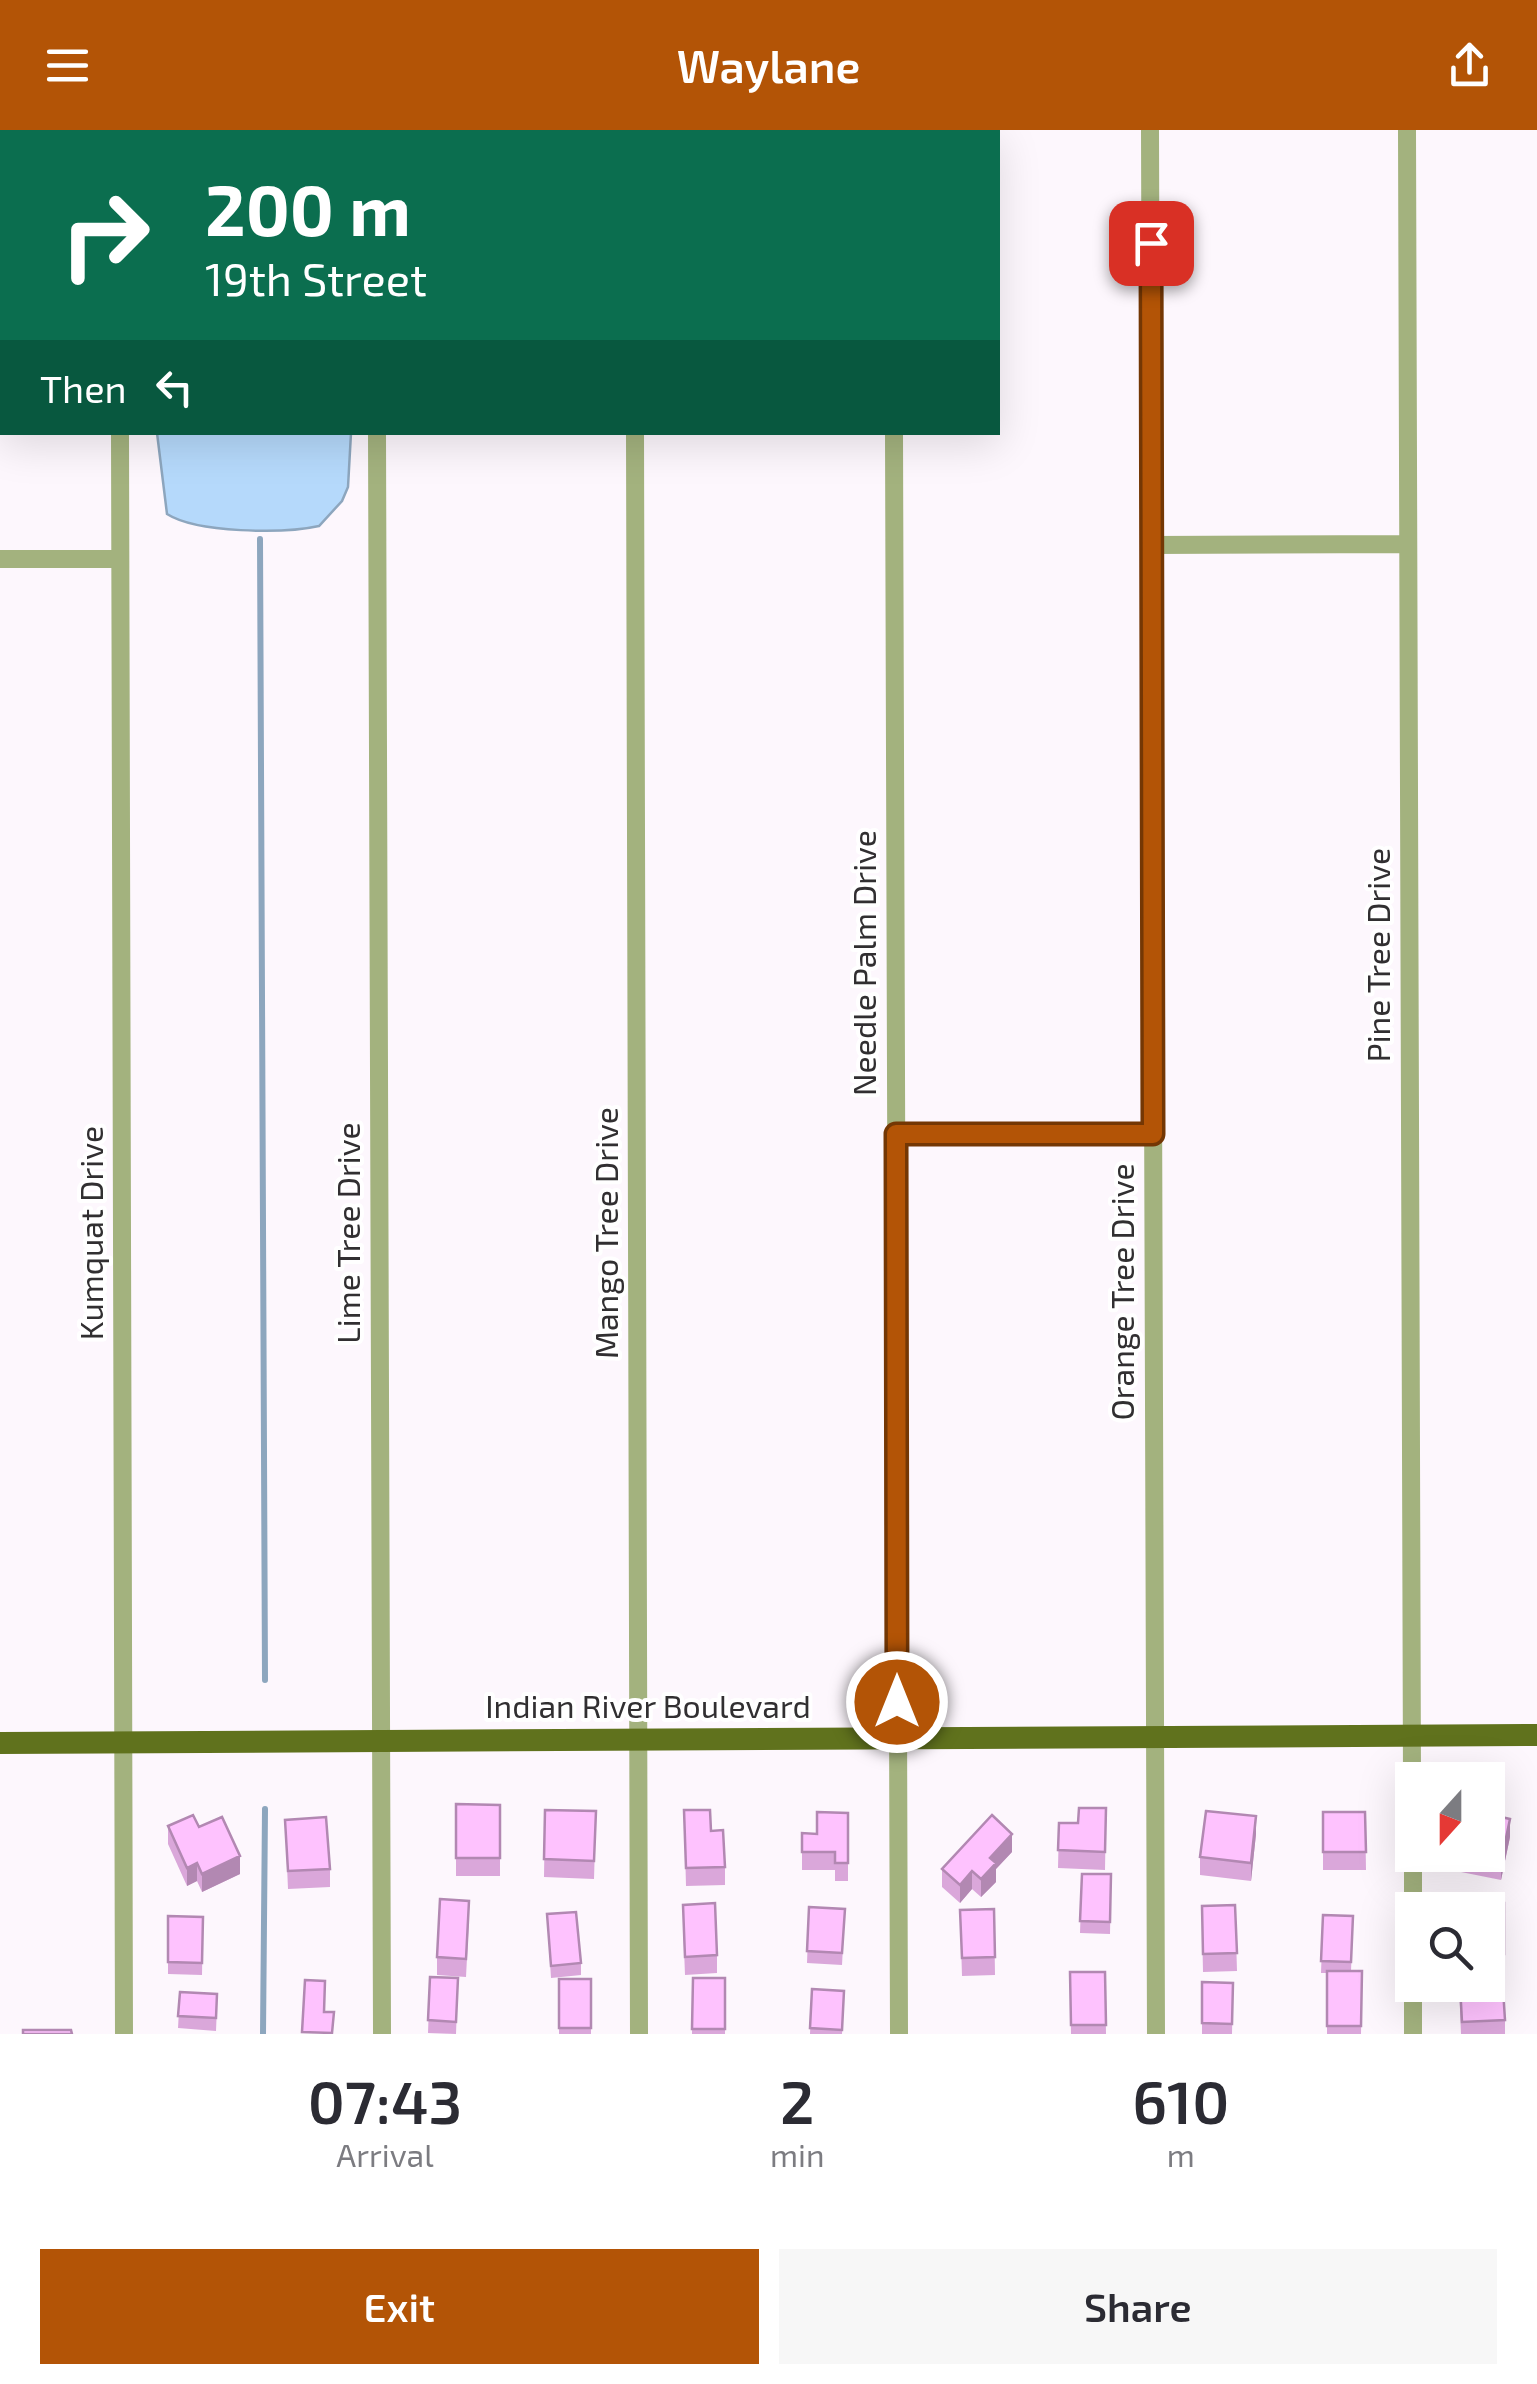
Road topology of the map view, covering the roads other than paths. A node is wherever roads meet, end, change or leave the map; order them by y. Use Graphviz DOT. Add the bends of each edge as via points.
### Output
graph roads {
  1 [pos="1150,130"];
  2 [pos="1407,130"];
  3 [pos="120,435"];
  4 [pos="377,435"];
  5 [pos="636,435"];
  6 [pos="894,435"];
  7 [pos="1408,544"];
  8 [pos="1152,545"];
  9 [pos="0,559"];
  10 [pos="120,559"];
  11 [pos="896,1134"];
  12 [pos="1153,1134"];
  13 [pos="1411,1736"];
  14 [pos="1537,1736"];
  15 [pos="1154,1737"];
  16 [pos="897,1738"];
  17 [pos="638,1740"];
  18 [pos="380,1741"];
  19 [pos="123,1742"];
  20 [pos="0,1743"];
  21 [pos="1412,1762"];
  22 [pos="1413,2002"];
  23 [pos="124,2034"];
  24 [pos="382,2034"];
  25 [pos="639,2034"];
  26 [pos="899,2034"];
  27 [pos="1156,2034"];
  28 [pos="1413,2034"];
  1 -- 8 [label="street, Orange Tree Drive"];
  2 -- 7 [label="street, Pine Tree Drive"];
  3 -- 10 [label="street, Kumquat Drive"];
  4 -- 18 [label="street, Lime Tree Drive"];
  5 -- 17 [label="street, Mango Tree Drive"];
  6 -- 11 [label="street, Needle Palm Drive"];
  7 -- 8 [label="street"];
  7 -- 13 [label="street, Pine Tree Drive"];
  8 -- 12 [label="street, Orange Tree Drive"];
  9 -- 10 [label="street"];
  10 -- 19 [label="street, Kumquat Drive"];
  11 -- 12 [label="street"];
  11 -- 16 [label="street, Needle Palm Drive"];
  12 -- 15 [label="street, Orange Tree Drive"];
  13 -- 14 [label="main road, Indian River Boulevard"];
  13 -- 15 [label="main road, Indian River Boulevard"];
  13 -- 21 [label="street, Pine Tree Drive"];
  15 -- 16 [label="main road, Indian River Boulevard"];
  15 -- 27 [label="street, Orange Tree Drive"];
  16 -- 17 [label="main road, Indian River Boulevard"];
  16 -- 26 [label="street, Needle Palm Drive"];
  17 -- 18 [label="main road, Indian River Boulevard"];
  17 -- 25 [label="street, Mango Tree Drive"];
  18 -- 19 [label="main road, Indian River Boulevard"];
  18 -- 24 [label="street, Lime Tree Drive"];
  19 -- 20 [label="main road, Indian River Boulevard"];
  19 -- 23 [label="street, Kumquat Drive"];
  22 -- 28 [label="street"];
}
